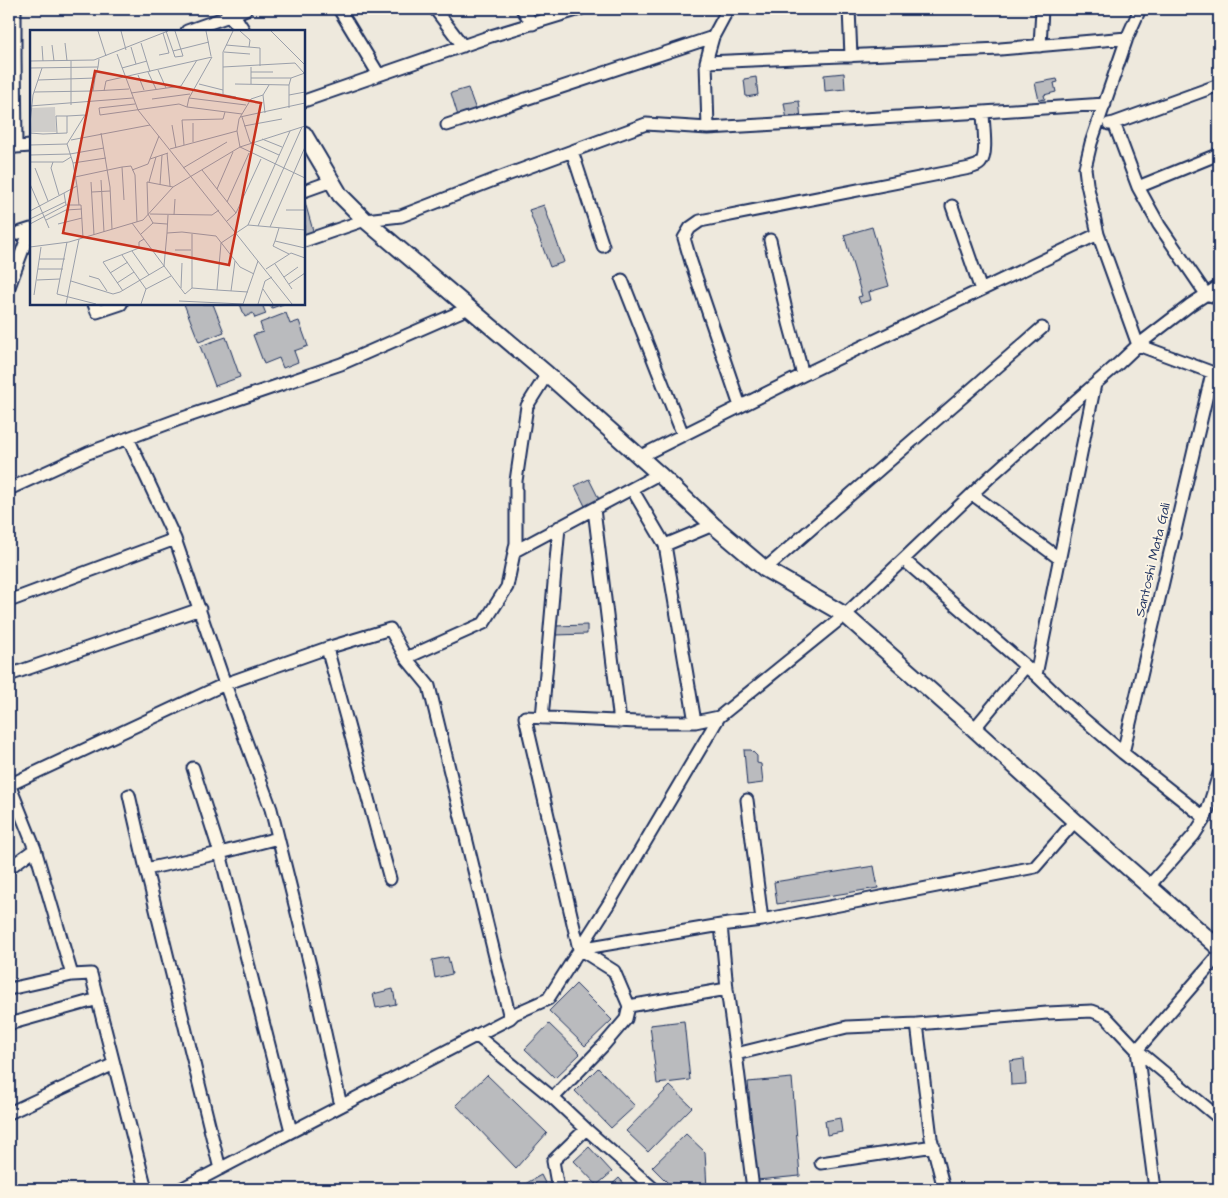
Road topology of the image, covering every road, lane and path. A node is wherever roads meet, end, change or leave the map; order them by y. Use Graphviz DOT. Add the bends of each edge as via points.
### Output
graph roads {
  1 [pos="15,9"];
  2 [pos="340,9"];
  3 [pos="435,9"];
  4 [pos="522,9"];
  5 [pos="580,9"];
  6 [pos="728,9"];
  7 [pos="849,9"];
  8 [pos="1042,9"];
  9 [pos="1140,9"];
  10 [pos="236,11"];
  11 [pos="532,24"];
  12 [pos="189,30"];
  13 [pos="242,30"];
  14 [pos="713,37"];
  15 [pos="1127,38"];
  16 [pos="463,46"];
  17 [pos="1040,46"];
  18 [pos="12,56"];
  19 [pos="851,56"];
  20 [pos="706,62"];
  21 [pos="379,75"];
  22 [pos="1219,85"];
  23 [pos="305,101"];
  24 [pos="1105,104"];
  25 [pos="983,112"];
  26 [pos="1114,123"];
  27 [pos="447,125"];
  28 [pos="1097,126"];
  29 [pos="708,128"];
  30 [pos="305,141"];
  31 [pos="30,146"];
  32 [pos="12,148"];
  33 [pos="572,151"];
  34 [pos="1219,154"];
  35 [pos="332,181"];
  36 [pos="1138,187"];
  37 [pos="305,190"];
  38 [pos="952,206"];
  39 [pos="365,220"];
  40 [pos="30,229"];
  41 [pos="30,232"];
  42 [pos="1098,234"];
  43 [pos="9,236"];
  44 [pos="770,240"];
  45 [pos="305,241"];
  46 [pos="603,246"];
  47 [pos="622,280"];
  48 [pos="1219,286"];
  49 [pos="9,287"];
  50 [pos="982,290"];
  51 [pos="1206,294"];
  52 [pos="1219,298"];
  53 [pos="94,305"];
  54 [pos="118,305"];
  55 [pos="469,308"];
  56 [pos="1042,328"];
  57 [pos="1138,345"];
  58 [pos="547,374"];
  59 [pos="1216,374"];
  60 [pos="803,375"];
  61 [pos="1095,384"];
  62 [pos="740,406"];
  63 [pos="684,435"];
  64 [pos="128,438"];
  65 [pos="639,457"];
  66 [pos="659,474"];
  67 [pos="9,489"];
  68 [pos="632,489"];
  69 [pos="972,494"];
  70 [pos="594,509"];
  71 [pos="713,525"];
  72 [pos="558,527"];
  73 [pos="175,539"];
  74 [pos="665,545"];
  75 [pos="515,551"];
  76 [pos="1060,559"];
  77 [pos="904,560"];
  78 [pos="765,569"];
  79 [pos="9,601"];
  80 [pos="200,609"];
  81 [pos="845,614"];
  82 [pos="327,648"];
  83 [pos="406,658"];
  84 [pos="1026,666"];
  85 [pos="9,675"];
  86 [pos="1036,675"];
  87 [pos="225,684"];
  88 [pos="719,717"];
  89 [pos="542,718"];
  90 [pos="620,722"];
  91 [pos="695,722"];
  92 [pos="974,729"];
  93 [pos="1123,753"];
  94 [pos="193,768"];
  95 [pos="1219,774"];
  96 [pos="9,785"];
  97 [pos="129,795"];
  98 [pos="747,800"];
  99 [pos="1205,818"];
  100 [pos="1075,821"];
  101 [pos="278,838"];
  102 [pos="35,849"];
  103 [pos="220,853"];
  104 [pos="9,868"];
  105 [pos="146,869"];
  106 [pos="390,879"];
  107 [pos="1149,886"];
  108 [pos="762,920"];
  109 [pos="721,925"];
  110 [pos="1219,948"];
  111 [pos="579,949"];
  112 [pos="1219,955"];
  113 [pos="72,975"];
  114 [pos="9,990"];
  115 [pos="727,990"];
  116 [pos="98,999"];
  117 [pos="629,1006"];
  118 [pos="510,1018"];
  119 [pos="9,1024"];
  120 [pos="917,1024"];
  121 [pos="476,1034"];
  122 [pos="1137,1050"];
  123 [pos="736,1054"];
  124 [pos="114,1064"];
  125 [pos="553,1098"];
  126 [pos="341,1106"];
  127 [pos="9,1113"];
  128 [pos="1219,1118"];
  129 [pos="586,1129"];
  130 [pos="291,1131"];
  131 [pos="934,1146"];
  132 [pos="821,1163"];
  133 [pos="220,1169"];
  134 [pos="146,1189"];
  135 [pos="181,1189"];
  136 [pos="558,1189"];
  137 [pos="654,1189"];
  138 [pos="753,1189"];
  139 [pos="944,1189"];
  140 [pos="1155,1189"];
  1 -- 18 [label="street"];
  2 -- 21 [label="street"];
  3 -- 16 [label="street"];
  4 -- 11 [label="street"];
  5 -- 11 [label="street"];
  6 -- 14 [label="street"];
  7 -- 19 [label="street"];
  8 -- 17 [label="street"];
  9 -- 15 [label="street"];
  10 -- 12 [label="street"];
  10 -- 13 [label="street"];
  11 -- 16 [label="street"];
  14 -- 20 [label="street"];
  14 -- 27 [label="street"];
  15 -- 17 [label="street"];
  15 -- 24 [label="street"];
  16 -- 21 [label="street"];
  17 -- 19 [label="street"];
  18 -- 32 [label="street"];
  19 -- 20 [label="street"];
  20 -- 29 [label="street"];
  21 -- 23 [label="street"];
  22 -- 26 [label="street"];
  24 -- 25 [label="street"];
  24 -- 28 [label="street"];
  25 -- 29 [label="street"];
  25 -- 62 [label="street" via="984,154 978,165 700,222 690,228 684,238"];
  26 -- 28 [label="street"];
  26 -- 36 [label="street"];
  28 -- 42 [label="street" via="1090,144 1086,184"];
  29 -- 33 [label="street" via="646,124"];
  30 -- 35 [label="street"];
  31 -- 32 [label="street"];
  33 -- 39 [label="street" via="401,216"];
  33 -- 46 [label="street"];
  34 -- 36 [label="street"];
  35 -- 37 [label="street"];
  35 -- 39 [label="street" via="340,195"];
  36 -- 51 [label="street" via="1159,225"];
  38 -- 50 [label="street"];
  39 -- 45 [label="street"];
  39 -- 55 [label="street"];
  40 -- 43 [label="street"];
  41 -- 49 [label="street"];
  42 -- 50 [label="street"];
  42 -- 57 [label="street"];
  44 -- 60 [label="street"];
  47 -- 63 [label="street"];
  48 -- 51 [label="street"];
  50 -- 60 [label="street"];
  51 -- 52 [label="street"];
  51 -- 57 [label="street"];
  53 -- 54 [label="street" via="97,312"];
  55 -- 58 [label="street"];
  55 -- 64 [label="street" via="341,364"];
  56 -- 78 [label="street"];
  57 -- 59 [label="street"];
  57 -- 61 [label="street"];
  58 -- 65 [label="street"];
  58 -- 75 [label="street" via="527,406 516,481"];
  59 -- 93 [label="street, Santoshi Mata Gali"];
  60 -- 62 [label="street"];
  61 -- 69 [label="street"];
  61 -- 76 [label="street"];
  62 -- 63 [label="street"];
  63 -- 65 [label="street"];
  64 -- 67 [label="street"];
  64 -- 73 [label="street"];
  65 -- 66 [label="street"];
  66 -- 68 [label="street"];
  66 -- 71 [label="street"];
  68 -- 70 [label="street"];
  68 -- 74 [label="street"];
  69 -- 76 [label="street"];
  69 -- 77 [label="street"];
  70 -- 72 [label="street"];
  70 -- 90 [label="street"];
  71 -- 74 [label="street"];
  71 -- 78 [label="street"];
  72 -- 75 [label="street"];
  72 -- 89 [label="street"];
  73 -- 79 [label="street"];
  73 -- 80 [label="street"];
  74 -- 91 [label="street"];
  75 -- 83 [label="street" via="507,587 484,623"];
  76 -- 86 [label="street"];
  77 -- 81 [label="street"];
  77 -- 84 [label="street"];
  78 -- 81 [label="street"];
  80 -- 85 [label="street"];
  80 -- 87 [label="street"];
  81 -- 88 [label="street"];
  81 -- 92 [label="street"];
  82 -- 83 [label="street" via="390,629"];
  82 -- 87 [label="street"];
  82 -- 106 [label="street"];
  83 -- 118 [label="street" via="429,686"];
  84 -- 86 [label="street"];
  84 -- 92 [label="street"];
  86 -- 93 [label="street"];
  87 -- 96 [label="street"];
  87 -- 101 [label="street" via="271,809"];
  88 -- 91 [label="street"];
  88 -- 111 [label="street"];
  89 -- 90 [label="street"];
  89 -- 111 [label="street" via="525,717"];
  90 -- 91 [label="street"];
  92 -- 100 [label="street"];
  93 -- 99 [label="street"];
  94 -- 103 [label="street"];
  95 -- 99 [label="street"];
  96 -- 102 [label="street"];
  97 -- 105 [label="street"];
  98 -- 108 [label="street"];
  99 -- 107 [label="street"];
  100 -- 107 [label="street"];
  100 -- 108 [label="street" via="1035,867"];
  101 -- 103 [label="street"];
  101 -- 126 [label="street" via="312,969"];
  102 -- 104 [label="street"];
  102 -- 113 [label="street"];
  103 -- 105 [label="street"];
  103 -- 130 [label="street"];
  105 -- 133 [label="street"];
  107 -- 110 [label="street"];
  108 -- 109 [label="street"];
  109 -- 111 [label="street"];
  109 -- 115 [label="street"];
  111 -- 117 [label="street" via="614,970"];
  111 -- 118 [label="street" via="548,999"];
  112 -- 122 [label="street"];
  113 -- 114 [label="street"];
  113 -- 116 [label="street" via="91,974"];
  115 -- 117 [label="street"];
  115 -- 123 [label="street"];
  116 -- 119 [label="street"];
  116 -- 124 [label="street"];
  117 -- 125 [label="street" via="626,1018 609,1039"];
  118 -- 121 [label="street"];
  120 -- 122 [label="street" via="1092,1010 1105,1016"];
  120 -- 123 [label="street" via="847,1027"];
  120 -- 131 [label="street"];
  121 -- 125 [label="street"];
  121 -- 126 [label="street"];
  122 -- 128 [label="street"];
  122 -- 140 [label="street"];
  123 -- 138 [label="street"];
  124 -- 127 [label="street"];
  124 -- 134 [label="street"];
  125 -- 129 [label="street"];
  126 -- 130 [label="street"];
  129 -- 136 [label="street" via="553,1161"];
  129 -- 137 [label="street"];
  130 -- 133 [label="street"];
  131 -- 132 [label="street"];
  131 -- 139 [label="street"];
  133 -- 135 [label="street"];
}
